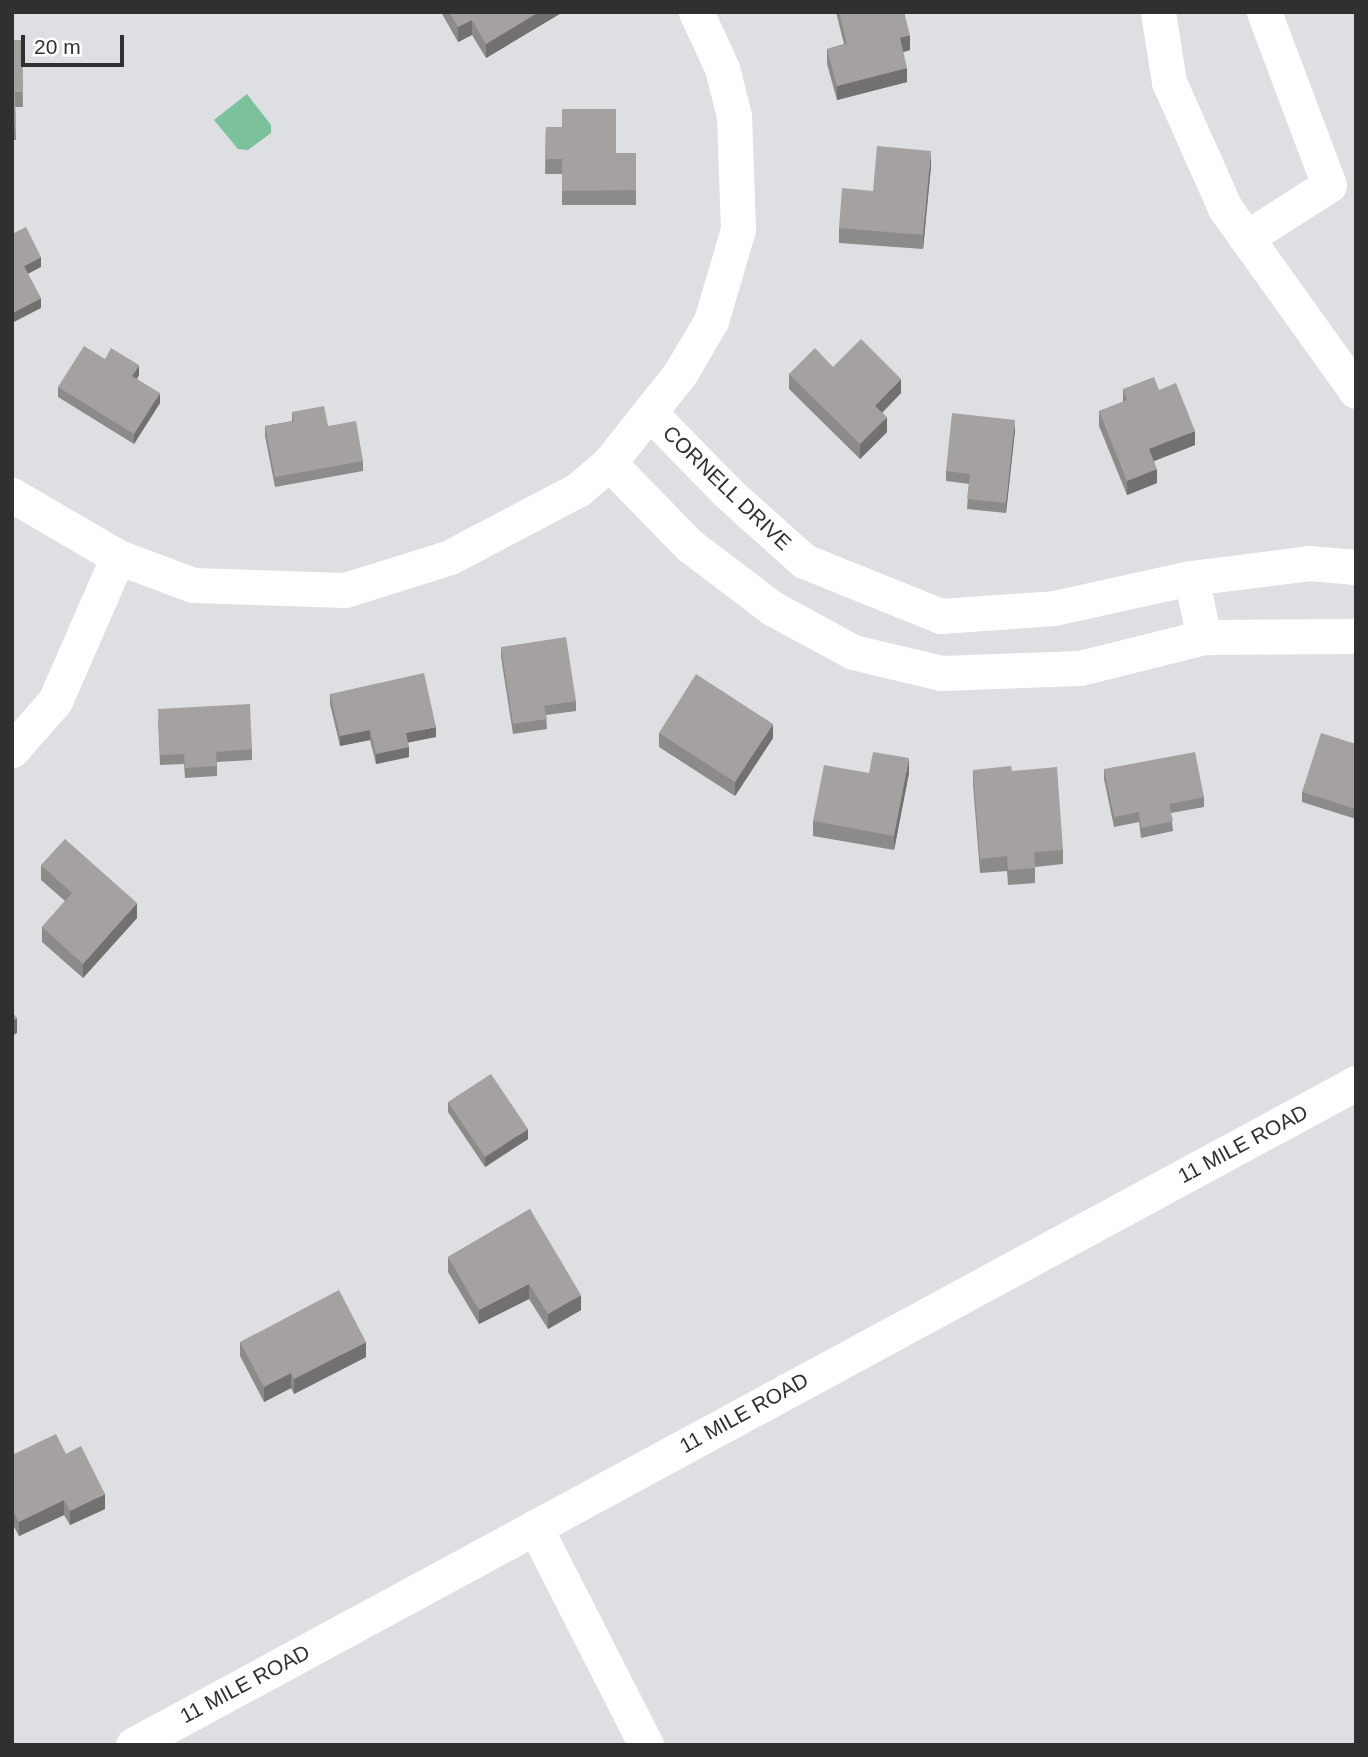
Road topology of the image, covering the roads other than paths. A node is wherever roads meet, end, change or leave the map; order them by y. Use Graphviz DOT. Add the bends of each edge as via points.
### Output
graph roads {
  1 [pos="696,12"];
  2 [pos="1158,12"];
  3 [pos="1264,12"];
  4 [pos="1246,238"];
  5 [pos="1356,391"];
  6 [pos="651,414"];
  7 [pos="609,463"];
  8 [pos="12,495"];
  9 [pos="118,557"];
  10 [pos="804,561"];
  11 [pos="1356,567"];
  12 [pos="1191,578"];
  13 [pos="772,608"];
  14 [pos="941,616"];
  15 [pos="1356,636"];
  16 [pos="1203,637"];
  17 [pos="941,673"];
  18 [pos="12,750"];
  19 [pos="1356,1083"];
  20 [pos="535,1527"];
  21 [pos="132,1745"];
  22 [pos="646,1745"];
  1 -- 6 [label="street" via="722,68 734,116 738,229 710,321"];
  2 -- 4 [label="street" via="1169,82 1225,208"];
  3 -- 4 [label="street" via="1329,185"];
  4 -- 5 [label="street"];
  6 -- 7 [label="street"];
  6 -- 10 [label="street, CORNELL DRIVE" via="727,492"];
  7 -- 9 [label="street" via="579,489 450,557 345,590 193,585"];
  7 -- 13 [label="street" via="689,545"];
  8 -- 9 [label="street"];
  9 -- 18 [label="street" via="55,701"];
  10 -- 13 [label="street, CORNELL DRIVE"];
  10 -- 14 [label="street, CORNELL DRIVE"];
  11 -- 12 [label="street, CORNELL DRIVE" via="1309,563"];
  12 -- 14 [label="street, CORNELL DRIVE" via="1054,608"];
  12 -- 16 [label="street"];
  13 -- 17 [label="street" via="853,652"];
  14 -- 17 [label="street"];
  15 -- 16 [label="street"];
  16 -- 17 [label="street" via="1080,668"];
  19 -- 20 [label="street, 11 MILE ROAD"];
  20 -- 21 [label="street, 11 MILE ROAD"];
  20 -- 22 [label="street"];
}
